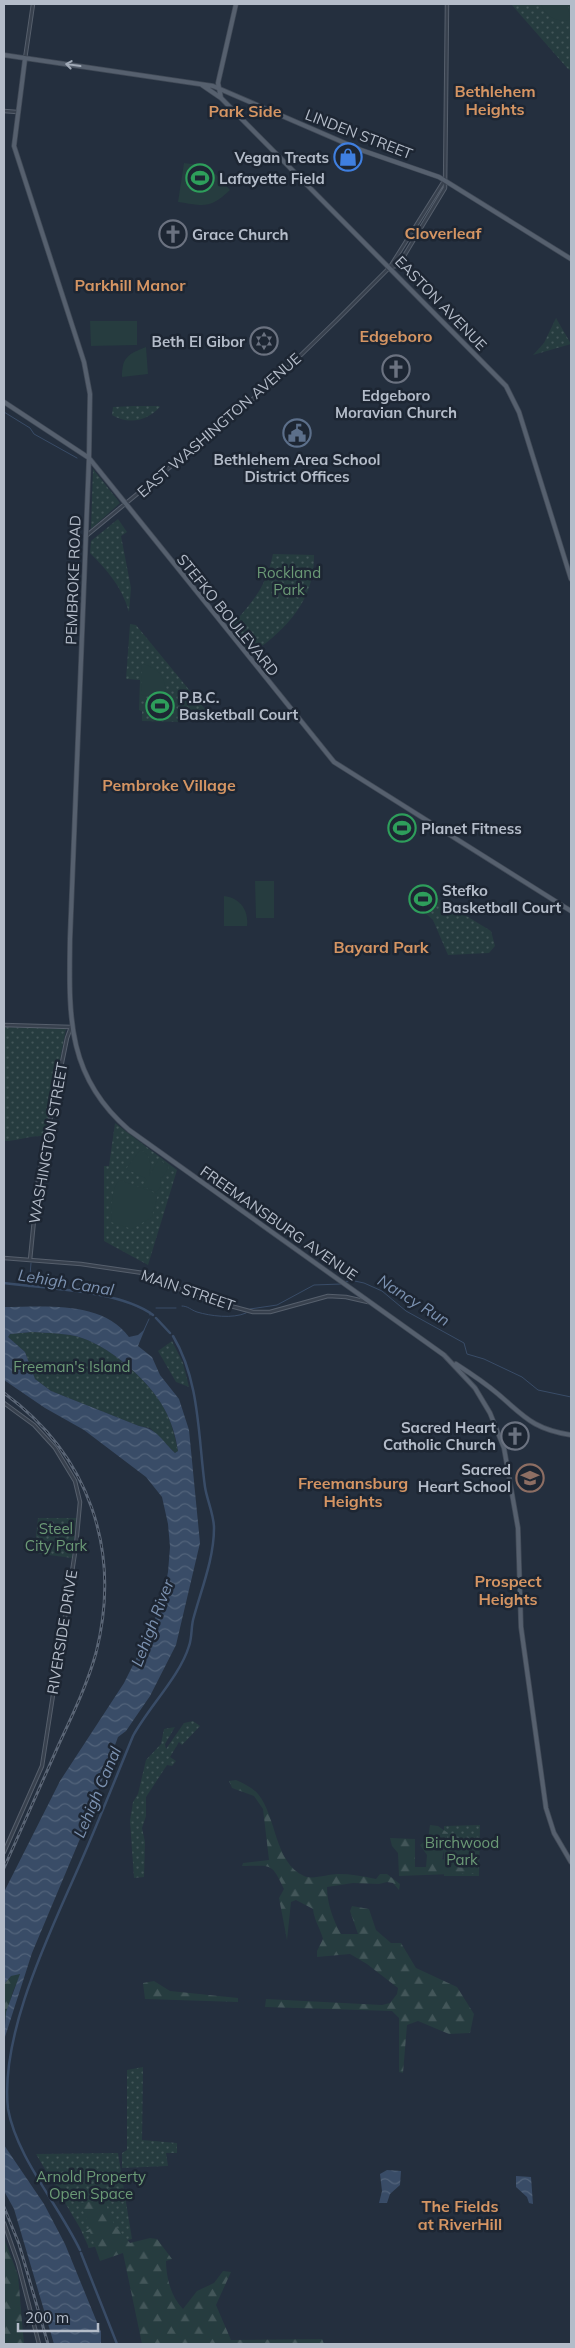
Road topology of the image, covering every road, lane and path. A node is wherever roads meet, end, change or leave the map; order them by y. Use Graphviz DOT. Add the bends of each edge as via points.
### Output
graph roads {
  1 [pos="33,4"];
  2 [pos="236,4"];
  3 [pos="448,4"];
  4 [pos="4,55"];
  5 [pos="25,58"];
  6 [pos="200,83"];
  7 [pos="218,89"];
  8 [pos="221,98"];
  9 [pos="4,110"];
  10 [pos="17,112"];
  11 [pos="444,181"];
  12 [pos="571,259"];
  13 [pos="390,267"];
  14 [pos="4,402"];
  15 [pos="89,458"];
  16 [pos="126,504"];
  17 [pos="86,536"];
  18 [pos="571,579"];
  19 [pos="571,911"];
  20 [pos="4,1025"];
  21 [pos="71,1026"];
  22 [pos="4,1258"];
  23 [pos="30,1260"];
  24 [pos="370,1302"];
  25 [pos="444,1355"];
  26 [pos="4,1403"];
  27 [pos="571,1435"];
  28 [pos="4,1852"];
  29 [pos="571,1862"];
  30 [pos="4,2223"];
  31 [pos="39,2344"];
  1 -- 5 [label="street"];
  2 -- 7 [label="main road"];
  3 -- 11 [label="street, EAST WASHINGTON AVENUE"];
  4 -- 5 [label="main road, LINDEN STREET"];
  6 -- 5 [label="main road, LINDEN STREET, one-way"];
  5 -- 10 [label="main road"];
  6 -- 7 [label="main road, LINDEN STREET"];
  6 -- 8 [label="main road"];
  7 -- 8 [label="main road, EASTON AVENUE"];
  7 -- 11 [label="main road, LINDEN STREET" via="361,150 415,167"];
  8 -- 13 [label="main road, EASTON AVENUE"];
  9 -- 10 [label="street"];
  10 -- 15 [label="main road, PEMBROKE ROAD" via="14,146 87,375"];
  11 -- 12 [label="main road, LINDEN STREET"];
  11 -- 13 [label="street, EAST WASHINGTON AVENUE"];
  11 -- 13 [label="street, EAST WASHINGTON AVENUE" via="443,193 401,261"];
  13 -- 16 [label="street, EAST WASHINGTON AVENUE" via="270,385"];
  13 -- 18 [label="main road, EASTON AVENUE" via="511,392"];
  14 -- 15 [label="main road, STEFKO BOULEVARD"];
  15 -- 16 [label="main road, STEFKO BOULEVARD"];
  15 -- 17 [label="main road, PEMBROKE ROAD"];
  16 -- 17 [label="street, EAST WASHINGTON AVENUE"];
  16 -- 19 [label="main road, STEFKO BOULEVARD" via="334,762"];
  17 -- 21 [label="main road, PEMBROKE ROAD" via="70,925"];
  20 -- 21 [label="street"];
  21 -- 23 [label="street, WASHINGTON STREET" via="38,1180"];
  21 -- 24 [label="main road, FREEMANSBURG AVENUE" via="87,1076 102,1101 123,1125"];
  22 -- 23 [label="street, MAIN STREET"];
  23 -- 24 [label="street, MAIN STREET" via="143,1273 197,1297 250,1311 270,1312 328,1296"];
  24 -- 25 [label="main road, FREEMANSBURG AVENUE"];
  25 -- 27 [label="main road" via="530,1422"];
  25 -- 29 [label="main road, FREEMANSBURG AVENUE" via="475,1388 490,1413 504,1448 518,1528 521,1627 542,1787 550,1822"];
  26 -- 28 [label="street, RIVERSIDE DRIVE" via="34,1426 54,1447 75,1481 80,1502 42,1766"];
  30 -- 31 [label="street"];
}
